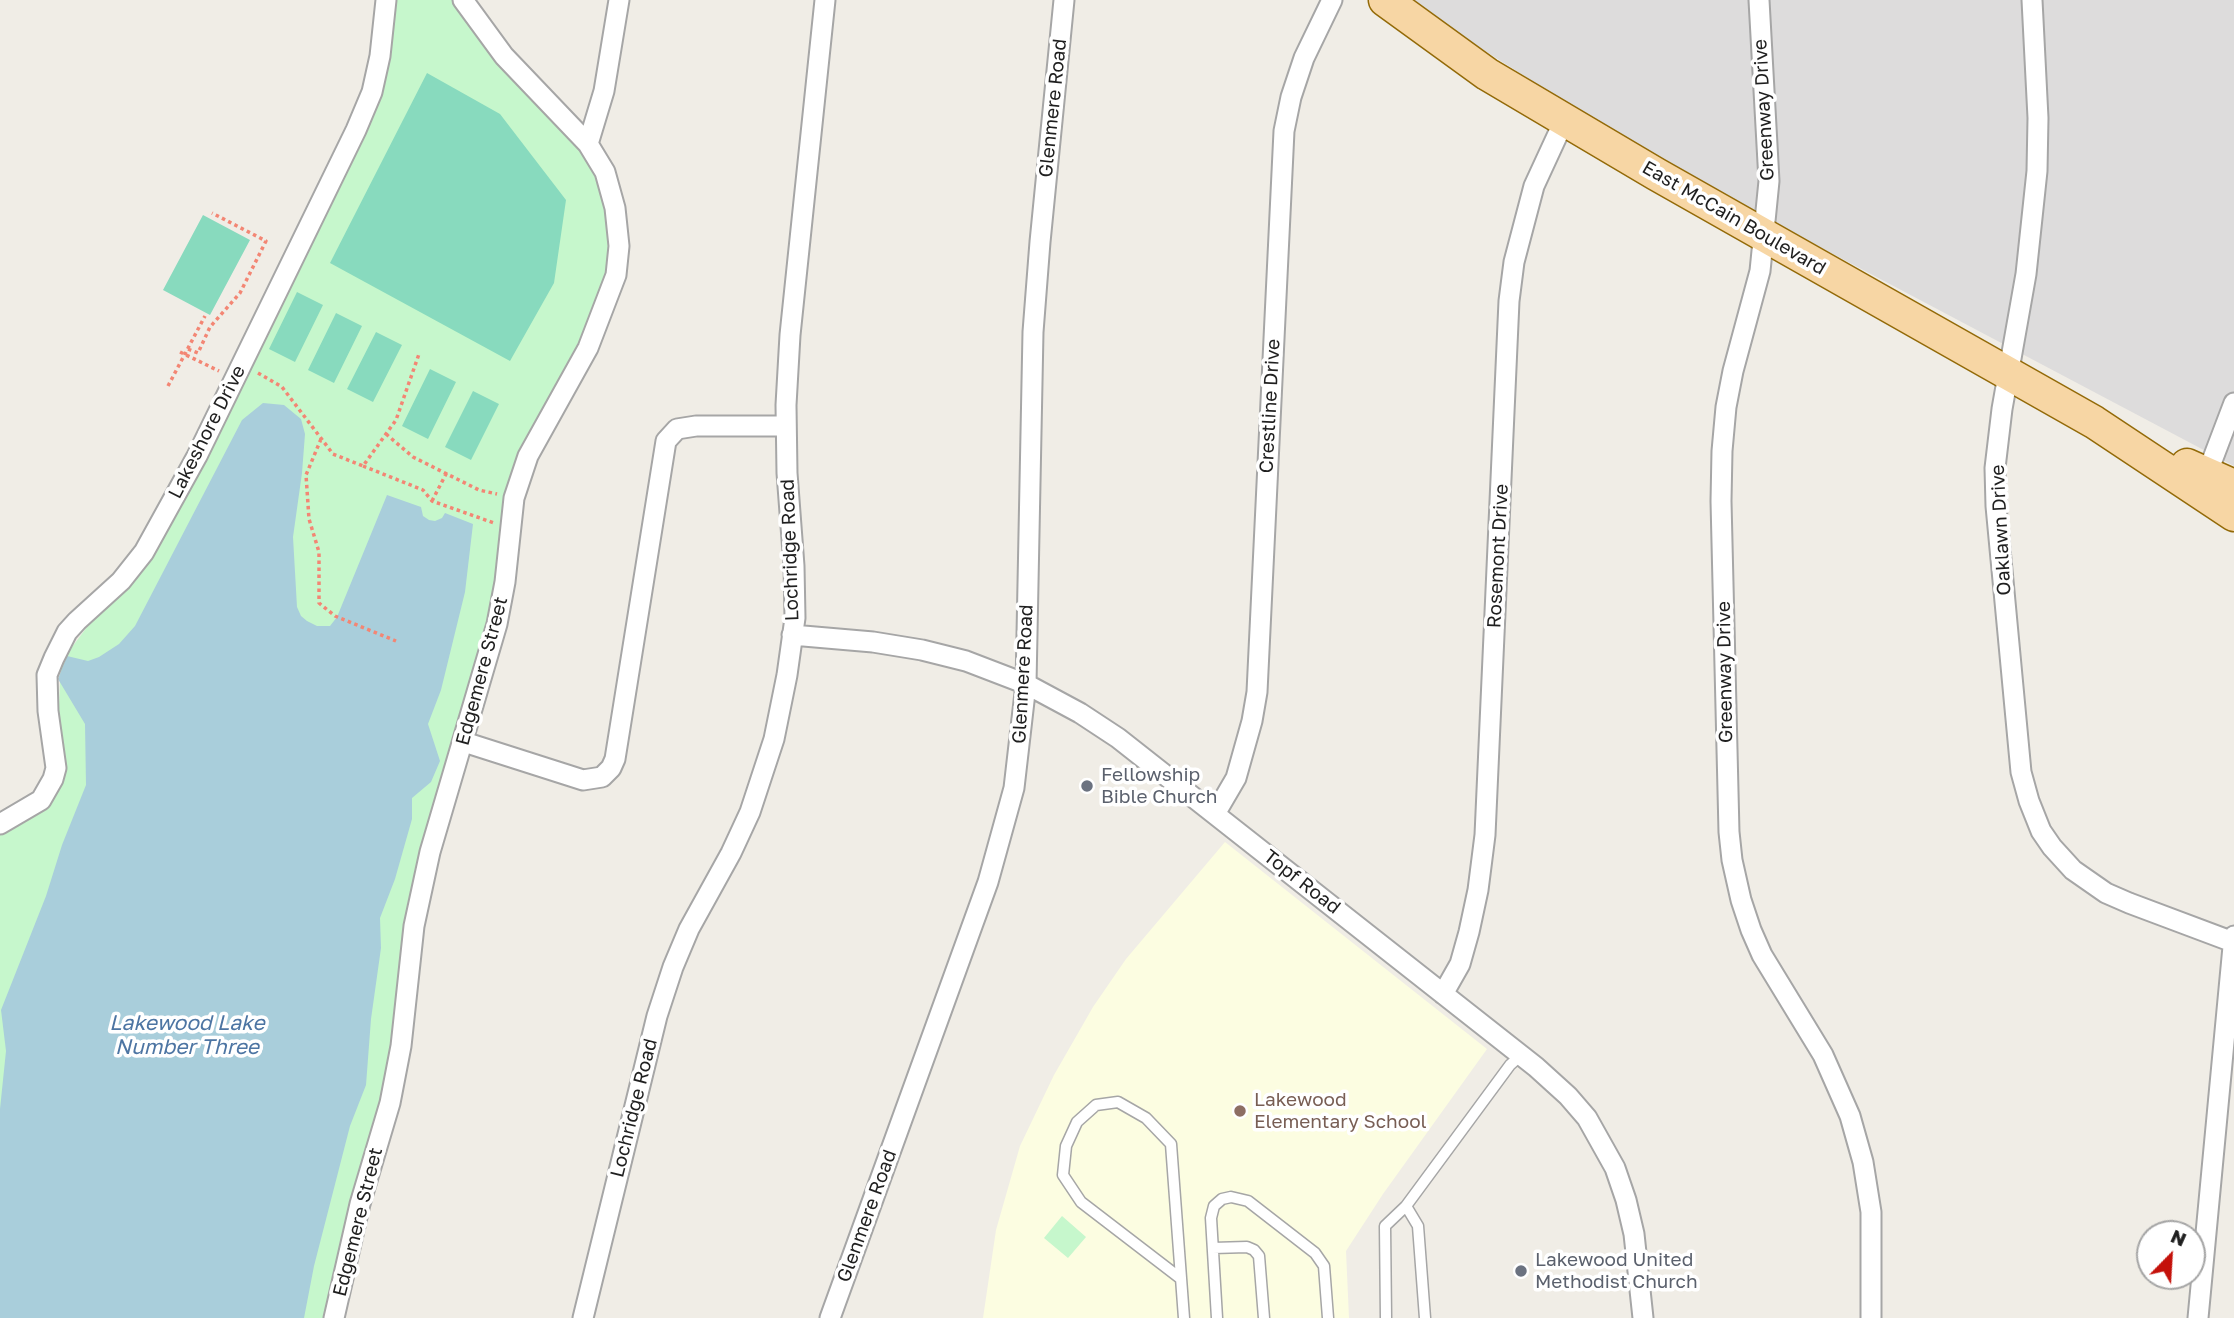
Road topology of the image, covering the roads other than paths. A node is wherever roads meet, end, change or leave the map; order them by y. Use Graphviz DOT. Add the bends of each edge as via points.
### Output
graph roads {
  1 [pos="386,0"];
  2 [pos="463,0"];
  3 [pos="619,0"];
  4 [pos="825,0"];
  5 [pos="1064,0"];
  6 [pos="1332,0"];
  7 [pos="1385,0"];
  8 [pos="1759,0"];
  9 [pos="2032,0"];
  10 [pos="1564,121"];
  11 [pos="587,144"];
  12 [pos="1764,235"];
  13 [pos="2008,373"];
  14 [pos="2234,403"];
  15 [pos="2094,422"];
  16 [pos="786,426"];
  17 [pos="2221,480"];
  18 [pos="2234,515"];
  19 [pos="792,635"];
  20 [pos="1026,684"];
  21 [pos="464,743"];
  22 [pos="1215,814"];
  23 [pos="0,824"];
  24 [pos="2234,936"];
  25 [pos="2233,942"];
  26 [pos="1443,993"];
  27 [pos="1521,1055"];
  28 [pos="1406,1206"];
  29 [pos="1213,1248"];
  30 [pos="1180,1278"];
  31 [pos="334,1318"];
  32 [pos="583,1318"];
  33 [pos="830,1318"];
  34 [pos="1184,1318"];
  35 [pos="1217,1318"];
  36 [pos="1264,1318"];
  37 [pos="1328,1318"];
  38 [pos="1386,1318"];
  39 [pos="1425,1318"];
  40 [pos="1643,1318"];
  41 [pos="1871,1318"];
  42 [pos="2198,1318"];
  1 -- 23 [label="street, Lakeshore Drive" via="372,92 197,456 144,552 121,581 76,621 47,675 56,768 53,779 41,800"];
  2 -- 11 [label="street" via="504,57"];
  3 -- 11 [label="street" via="604,90"];
  4 -- 16 [label="street, Lochridge Road" via="790,335"];
  5 -- 20 [label="street, Glenmere Road" via="1033,332"];
  6 -- 22 [label="street, Crestline Drive" via="1304,58 1284,131 1257,692 1236,778"];
  7 -- 10 [label="main road, East McCain Boulevard" via="1487,74"];
  8 -- 12 [label="street, Greenway Drive" via="1769,181"];
  9 -- 13 [label="street, Oaklawn Drive" via="2037,170 2028,262"];
  10 -- 12 [label="main road, East McCain Boulevard"];
  10 -- 26 [label="street, Rosemont Drive" via="1534,186 1514,262 1485,835 1469,932 1460,964"];
  11 -- 21 [label="street, Edgemere Street" via="605,172 615,208 616,275 588,348 528,457 514,498 497,624"];
  12 -- 13 [label="main road, East McCain Boulevard"];
  12 -- 41 [label="street, Greenway Drive" via="1760,271 1726,407 1722,451 1729,832 1751,930 1823,1055 1850,1116 1871,1212"];
  13 -- 15 [label="main road, East McCain Boulevard"];
  13 -- 25 [label="street, Oaklawn Drive" via="1997,443 1996,506 2018,750 2036,820 2059,855 2098,888 2161,917"];
  14 -- 17 [label="street"];
  15 -- 17 [label="main road, East McCain Boulevard"];
  15 -- 18 [label="main road, East McCain Boulevard"];
  16 -- 19 [label="street, Lochridge Road" via="794,566"];
  16 -- 21 [label="street" via="696,426 677,429 666,441 615,759 602,777 583,780"];
  19 -- 20 [label="street, Topf Road" via="922,650"];
  19 -- 32 [label="street, Lochridge Road" via="788,675 765,772 731,853 678,955 657,1016"];
  20 -- 22 [label="street, Topf Road" via="1118,738"];
  20 -- 33 [label="street, Glenmere Road" via="1014,788 988,882"];
  21 -- 31 [label="street, Edgemere Street" via="418,902 390,1103 360,1204"];
  22 -- 26 [label="street, Topf Road"];
  24 -- 25 [label="street"];
  25 -- 42 [label="street"];
  26 -- 27 [label="street, Topf Road"];
  27 -- 28 [label="lane"];
  27 -- 40 [label="street, Topf Road" via="1574,1103 1615,1167 1634,1234"];
  28 -- 38 [label="lane" via="1385,1226"];
  28 -- 39 [label="lane" via="1418,1226"];
  29 -- 35 [label="lane"];
  29 -- 36 [label="lane" via="1247,1247 1259,1256"];
  29 -- 37 [label="lane" via="1214,1206 1231,1196 1248,1201 1315,1253 1324,1266"];
  30 -- 30 [label="lane" via="1171,1144 1146,1118 1118,1102 1096,1105 1077,1122 1066,1146 1063,1175 1081,1202"];
  30 -- 34 [label="lane"];
}
